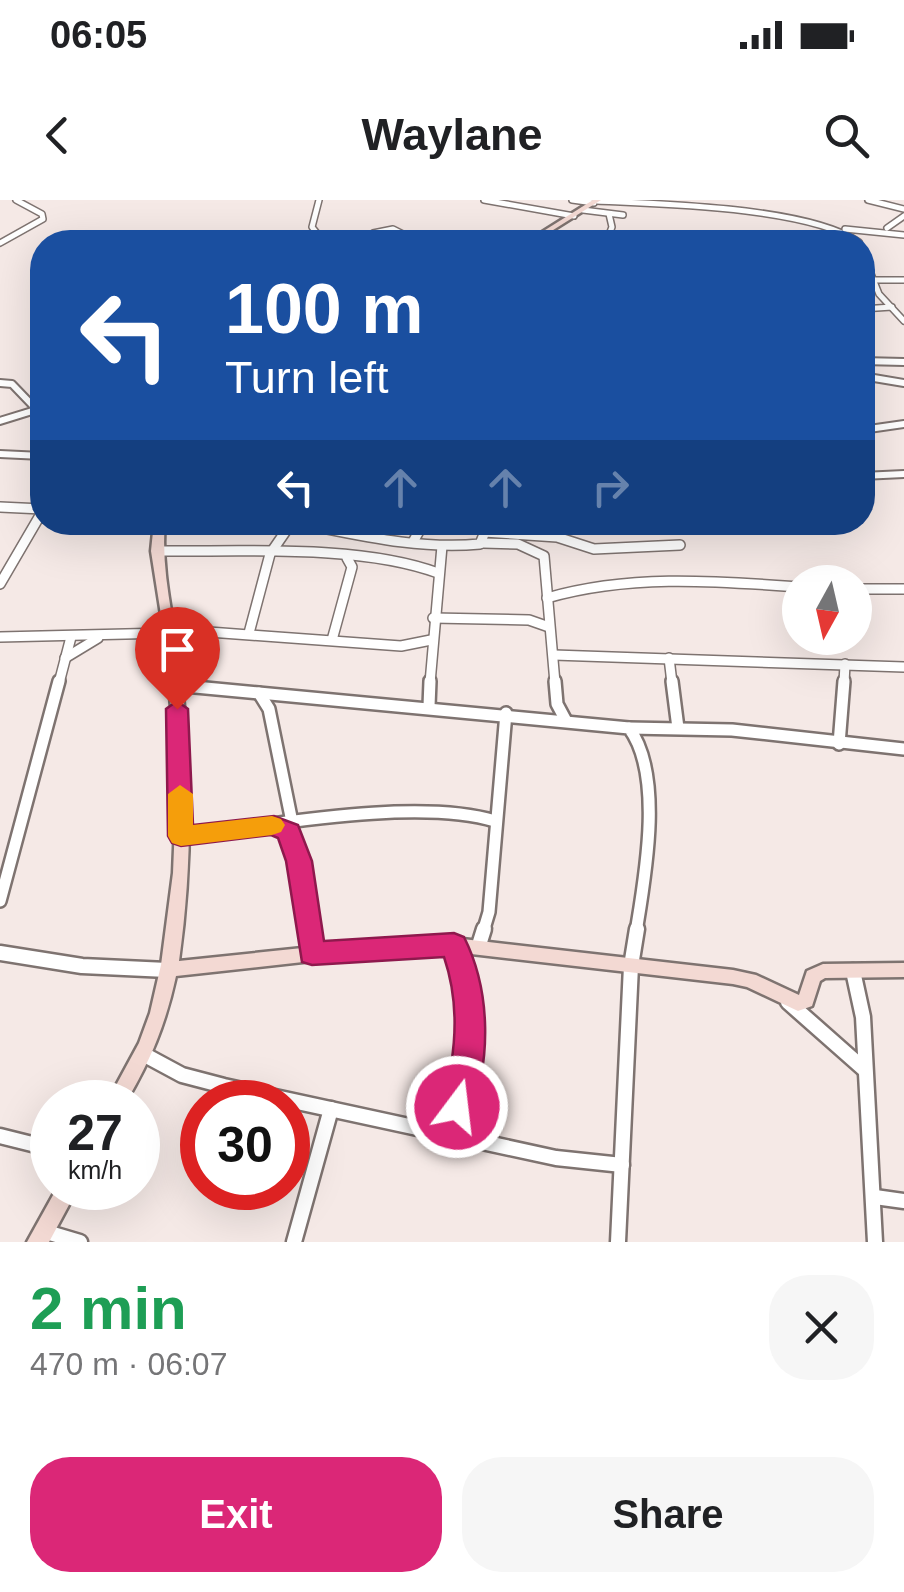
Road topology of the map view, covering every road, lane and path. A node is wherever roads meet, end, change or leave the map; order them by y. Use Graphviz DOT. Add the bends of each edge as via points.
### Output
graph roads {
  1 [pos="16,200"];
  2 [pos="319,200"];
  3 [pos="484,200"];
  4 [pos="572,200"];
  5 [pos="710,200"];
  6 [pos="868,200"];
  7 [pos="596,201"];
  8 [pos="704,205"];
  9 [pos="583,210"];
  10 [pos="904,212"];
  11 [pos="610,214"];
  12 [pos="574,216"];
  13 [pos="624,216"];
  14 [pos="902,226"];
  15 [pos="840,229"];
  16 [pos="884,229"];
  17 [pos="314,230"];
  18 [pos="550,230"];
  19 [pos="611,230"];
  20 [pos="904,235"];
  21 [pos="0,244"];
  22 [pos="875,280"];
  23 [pos="904,280"];
  24 [pos="875,289"];
  25 [pos="892,307"];
  26 [pos="875,308"];
  27 [pos="904,321"];
  28 [pos="875,362"];
  29 [pos="904,362"];
  30 [pos="875,378"];
  31 [pos="0,383"];
  32 [pos="904,383"];
  33 [pos="30,400"];
  34 [pos="30,411"];
  35 [pos="0,420"];
  36 [pos="904,424"];
  37 [pos="875,428"];
  38 [pos="0,454"];
  39 [pos="30,455"];
  40 [pos="904,474"];
  41 [pos="875,475"];
  42 [pos="0,507"];
  43 [pos="30,509"];
  44 [pos="30,531"];
  45 [pos="159,535"];
  46 [pos="283,535"];
  47 [pos="354,535"];
  48 [pos="417,535"];
  49 [pos="476,535"];
  50 [pos="493,535"];
  51 [pos="529,535"];
  52 [pos="413,542"];
  53 [pos="680,545"];
  54 [pos="442,546"];
  55 [pos="157,551"];
  56 [pos="270,554"];
  57 [pos="347,558"];
  58 [pos="439,567"];
  59 [pos="0,584"];
  60 [pos="782,586"];
  61 [pos="872,589"];
  62 [pos="904,589"];
  63 [pos="546,598"];
  64 [pos="548,614"];
  65 [pos="433,618"];
  66 [pos="535,621"];
  67 [pos="550,627"];
  68 [pos="248,633"];
  69 [pos="170,635"];
  70 [pos="0,636"];
  71 [pos="72,637"];
  72 [pos="99,637"];
  73 [pos="332,640"];
  74 [pos="431,640"];
  75 [pos="554,654"];
  76 [pos="64,658"];
  77 [pos="668,658"];
  78 [pos="844,664"];
  79 [pos="904,667"];
  80 [pos="174,685"];
  81 [pos="259,693"];
  82 [pos="429,706"];
  83 [pos="506,713"];
  84 [pos="565,719"];
  85 [pos="628,728"];
  86 [pos="678,728"];
  87 [pos="839,744"];
  88 [pos="904,750"];
  89 [pos="496,804"];
  90 [pos="478,813"];
  91 [pos="495,821"];
  92 [pos="292,822"];
  93 [pos="274,825"];
  94 [pos="181,836"];
  95 [pos="0,901"];
  96 [pos="454,945"];
  97 [pos="478,945"];
  98 [pos="0,953"];
  99 [pos="312,954"];
  100 [pos="630,966"];
  101 [pos="167,970"];
  102 [pos="904,970"];
  103 [pos="853,971"];
  104 [pos="788,1001"];
  105 [pos="143,1054"];
  106 [pos="865,1070"];
  107 [pos="128,1080"];
  108 [pos="331,1109"];
  109 [pos="449,1132"];
  110 [pos="0,1136"];
  111 [pos="30,1144"];
  112 [pos="622,1164"];
  113 [pos="875,1197"];
  114 [pos="904,1201"];
  115 [pos="55,1210"];
  116 [pos="40,1236"];
  117 [pos="80,1242"];
  118 [pos="294,1242"];
  119 [pos="618,1242"];
  120 [pos="875,1242"];
  1 -- 21 [label="street" via="43,219"];
  2 -- 17 [label="street"];
  3 -- 12 [label="street"];
  4 -- 7 [label="street"];
  5 -- 8 [label="street"];
  6 -- 10 [label="street"];
  7 -- 8 [label="street"];
  7 -- 9 [label="main road"];
  8 -- 15 [label="street"];
  9 -- 11 [label="street"];
  9 -- 12 [label="main road"];
  10 -- 16 [label="street"];
  11 -- 13 [label="street"];
  11 -- 19 [label="street"];
  12 -- 18 [label="main road"];
  14 -- 16 [label="street"];
  15 -- 16 [label="street"];
  16 -- 20 [label="street"];
  22 -- 23 [label="street"];
  24 -- 25 [label="street"];
  25 -- 26 [label="street"];
  25 -- 27 [label="street"];
  28 -- 29 [label="street"];
  30 -- 32 [label="street"];
  31 -- 33 [label="street" via="8,381"];
  34 -- 35 [label="street"];
  36 -- 37 [label="street"];
  38 -- 39 [label="street"];
  40 -- 41 [label="street"];
  42 -- 43 [label="street"];
  44 -- 59 [label="street"];
  45 -- 55 [label="main road"];
  46 -- 56 [label="street"];
  47 -- 52 [label="street"];
  48 -- 52 [label="street"];
  49 -- 54 [label="street"];
  50 -- 63 [label="street" via="544,556"];
  51 -- 53 [label="street" via="594,549"];
  52 -- 54 [label="street"];
  54 -- 58 [label="street"];
  55 -- 56 [label="street"];
  55 -- 69 [label="main road"];
  56 -- 57 [label="street"];
  56 -- 68 [label="street"];
  57 -- 58 [label="street"];
  57 -- 73 [label="street" via="352,567"];
  58 -- 65 [label="street"];
  60 -- 63 [label="street" via="677,580"];
  61 -- 62 [label="street"];
  63 -- 64 [label="street"];
  64 -- 66 [label="street"];
  64 -- 67 [label="street"];
  65 -- 66 [label="street"];
  65 -- 74 [label="street"];
  66 -- 67 [label="street"];
  67 -- 75 [label="street"];
  68 -- 69 [label="street"];
  68 -- 73 [label="street"];
  69 -- 72 [label="street"];
  69 -- 80 [label="main road"];
  70 -- 71 [label="street"];
  71 -- 72 [label="street"];
  71 -- 76 [label="street"];
  72 -- 76 [label="street"];
  73 -- 74 [label="street" via="407,646"];
  74 -- 82 [label="street"];
  75 -- 77 [label="street"];
  75 -- 84 [label="street" via="557,704"];
  76 -- 95 [label="street"];
  77 -- 78 [label="street"];
  77 -- 86 [label="street"];
  78 -- 79 [label="street"];
  78 -- 87 [label="street"];
  80 -- 81 [label="street"];
  80 -- 94 [label="main road"];
  81 -- 82 [label="street"];
  81 -- 92 [label="street" via="269,709"];
  82 -- 83 [label="street"];
  83 -- 84 [label="street"];
  83 -- 89 [label="street"];
  84 -- 85 [label="street"];
  85 -- 86 [label="street"];
  85 -- 100 [label="street" via="638,740 650,845"];
  86 -- 87 [label="street"];
  87 -- 88 [label="street"];
  89 -- 90 [label="street"];
  89 -- 91 [label="street"];
  90 -- 91 [label="street"];
  90 -- 92 [label="street"];
  91 -- 97 [label="street" via="488,920"];
  92 -- 93 [label="street"];
  93 -- 94 [label="street"];
  93 -- 99 [label="street" via="293,836"];
  94 -- 101 [label="main road"];
  96 -- 97 [label="main road"];
  96 -- 99 [label="main road"];
  96 -- 109 [label="street" via="463,969 470,1049"];
  97 -- 100 [label="main road"];
  98 -- 101 [label="street"];
  99 -- 101 [label="main road"];
  100 -- 104 [label="main road" via="750,980"];
  100 -- 112 [label="street"];
  101 -- 105 [label="main road"];
  102 -- 103 [label="main road"];
  103 -- 104 [label="main road" via="823,971 813,976 806,1001"];
  103 -- 106 [label="street"];
  104 -- 106 [label="street"];
  105 -- 107 [label="main road"];
  105 -- 108 [label="street" via="196,1080"];
  106 -- 113 [label="street"];
  108 -- 109 [label="street"];
  108 -- 118 [label="street"];
  109 -- 112 [label="street" via="556,1158"];
  110 -- 111 [label="street"];
  112 -- 119 [label="street"];
  113 -- 114 [label="street"];
  113 -- 120 [label="street"];
  115 -- 116 [label="main road"];
  116 -- 117 [label="street"];
}
